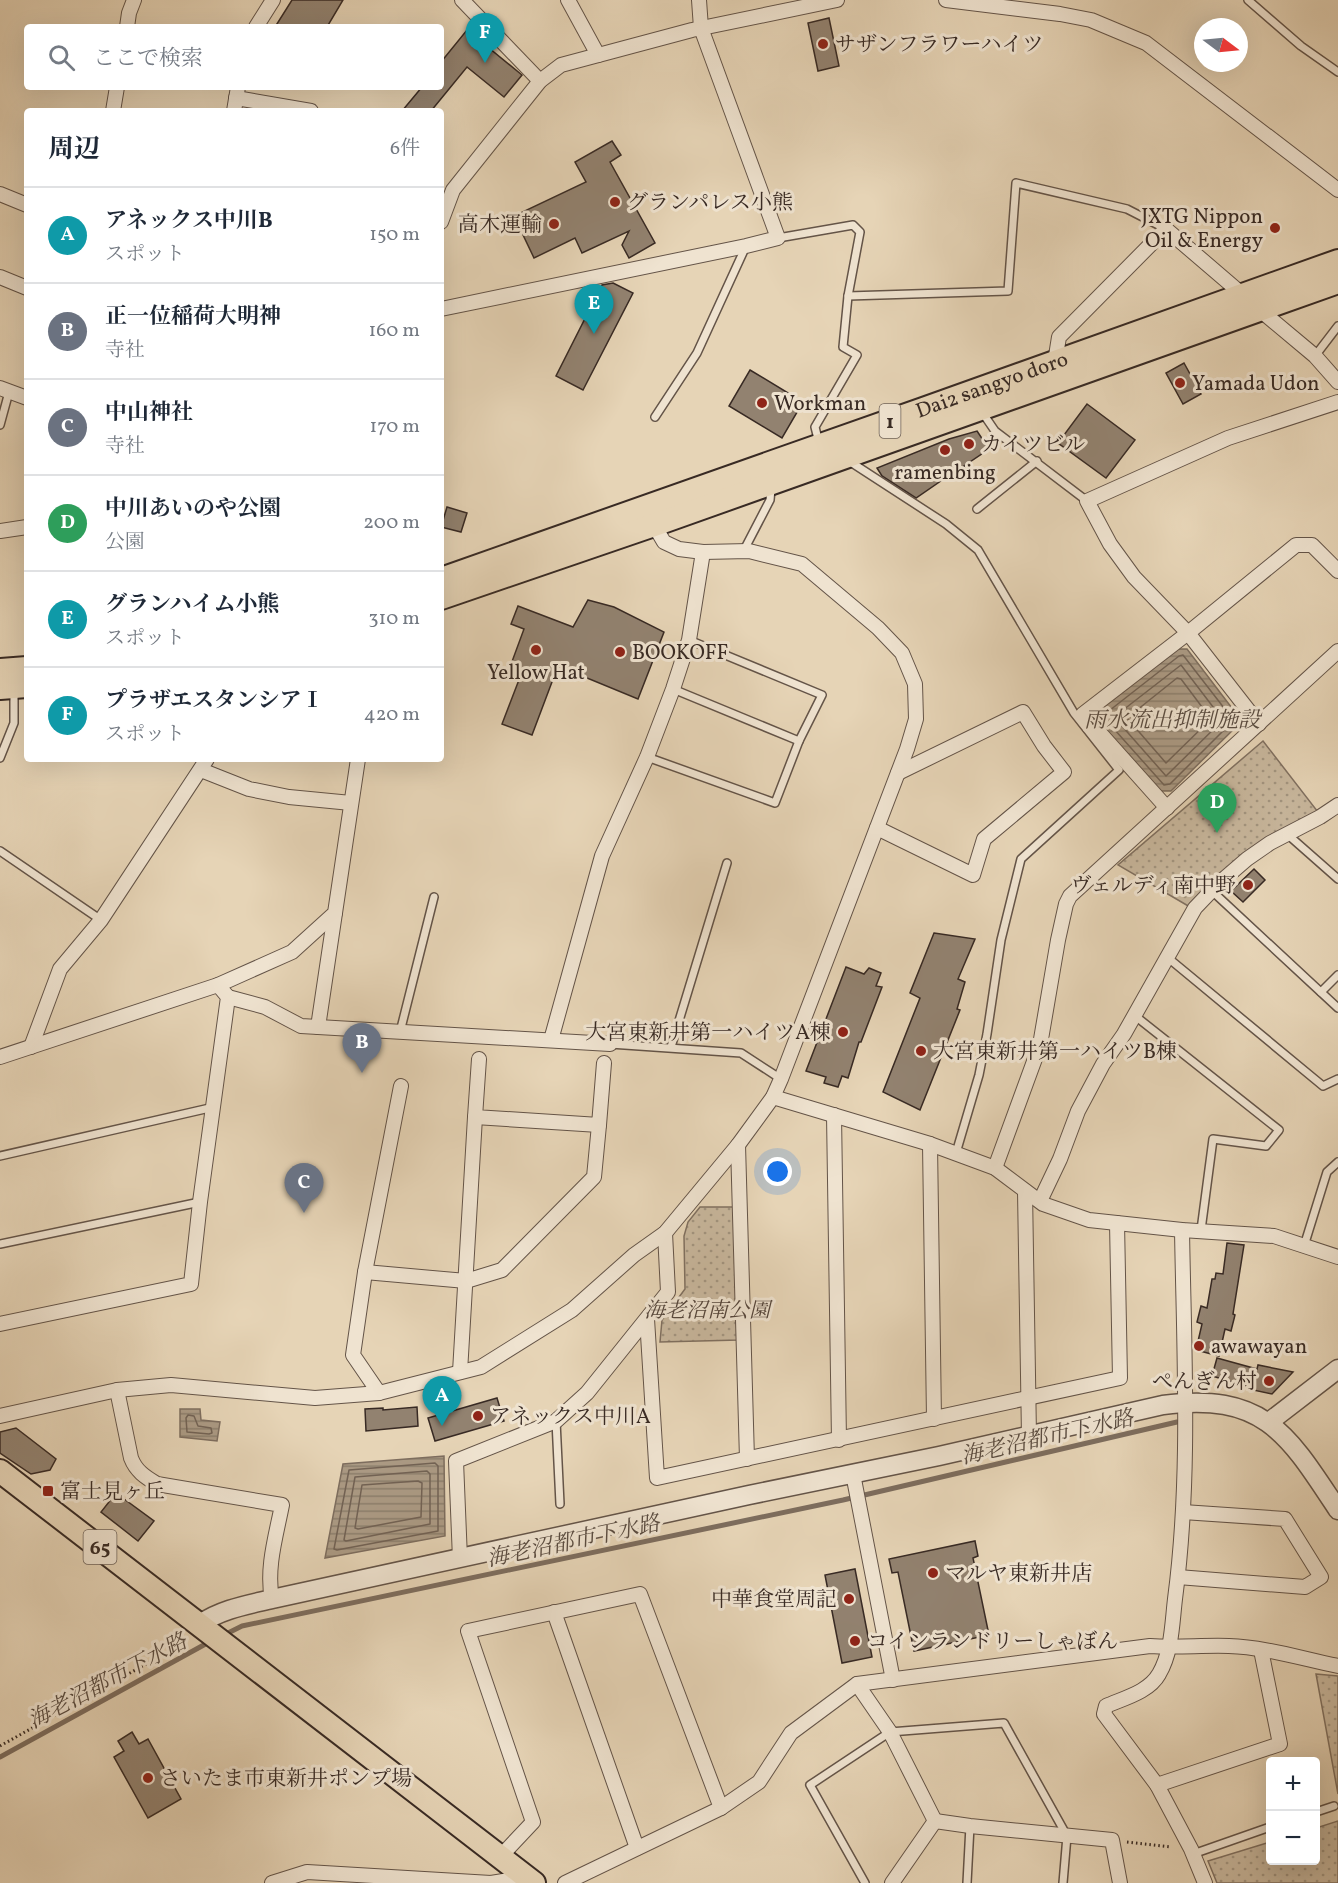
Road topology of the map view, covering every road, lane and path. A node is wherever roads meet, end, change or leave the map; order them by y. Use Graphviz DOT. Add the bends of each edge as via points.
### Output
graph roads {
  1 [pos="134,0"];
  2 [pos="273,0"];
  3 [pos="462,0"];
  4 [pos="568,0"];
  5 [pos="699,0"];
  6 [pos="837,0"];
  7 [pos="946,0"];
  8 [pos="1248,0"];
  9 [pos="127,24"];
  10 [pos="258,24"];
  11 [pos="701,28"];
  12 [pos="598,55"];
  13 [pos="1338,72"];
  14 [pos="540,81"];
  15 [pos="116,90"];
  16 [pos="236,99"];
  17 [pos="114,108"];
  18 [pos="292,108"];
  19 [pos="1337,186"];
  20 [pos="0,194"];
  21 [pos="24,204"];
  22 [pos="444,214"];
  23 [pos="1166,229"];
  24 [pos="778,238"];
  25 [pos="746,246"];
  26 [pos="1338,261"];
  27 [pos="0,277"];
  28 [pos="1338,282"];
  29 [pos="24,287"];
  30 [pos="848,296"];
  31 [pos="1251,303"];
  32 [pos="444,308"];
  33 [pos="1338,326"];
  34 [pos="1315,356"];
  35 [pos="1055,362"];
  36 [pos="1338,382"];
  37 [pos="5,390"];
  38 [pos="24,397"];
  39 [pos="1338,402"];
  40 [pos="980,409"];
  41 [pos="655,417"];
  42 [pos="0,425"];
  43 [pos="819,445"];
  44 [pos="843,458"];
  45 [pos="1037,461"];
  46 [pos="771,483"];
  47 [pos="1086,501"];
  48 [pos="977,509"];
  49 [pos="654,525"];
  50 [pos="24,527"];
  51 [pos="0,531"];
  52 [pos="744,550"];
  53 [pos="703,552"];
  54 [pos="1338,572"];
  55 [pos="444,578"];
  56 [pos="444,597"];
  57 [pos="1188,633"];
  58 [pos="689,640"];
  59 [pos="1338,651"];
  60 [pos="24,671"];
  61 [pos="10,683"];
  62 [pos="673,689"];
  63 [pos="1259,724"];
  64 [pos="799,741"];
  65 [pos="647,757"];
  66 [pos="0,758"];
  67 [pos="358,762"];
  68 [pos="204,765"];
  69 [pos="898,773"];
  70 [pos="351,803"];
  71 [pos="1338,805"];
  72 [pos="1167,808"];
  73 [pos="877,828"];
  74 [pos="1287,834"];
  75 [pos="0,851"];
  76 [pos="727,863"];
  77 [pos="1338,879"];
  78 [pos="1212,891"];
  79 [pos="434,897"];
  80 [pos="335,913"];
  81 [pos="101,920"];
  82 [pos="1167,957"];
  83 [pos="1338,975"];
  84 [pos="218,986"];
  85 [pos="1321,992"];
  86 [pos="228,997"];
  87 [pos="1338,1008"];
  88 [pos="1134,1015"];
  89 [pos="318,1027"];
  90 [pos="400,1032"];
  91 [pos="551,1040"];
  92 [pos="610,1044"];
  93 [pos="31,1047"];
  94 [pos="671,1047"];
  95 [pos="0,1057"];
  96 [pos="479,1059"];
  97 [pos="604,1063"];
  98 [pos="781,1079"];
  99 [pos="1338,1079"];
  100 [pos="401,1086"];
  101 [pos="773,1097"];
  102 [pos="214,1107"];
  103 [pos="834,1115"];
  104 [pos="475,1118"];
  105 [pos="598,1125"];
  106 [pos="930,1144"];
  107 [pos="738,1145"];
  108 [pos="956,1153"];
  109 [pos="0,1156"];
  110 [pos="1338,1162"];
  111 [pos="994,1168"];
  112 [pos="1025,1191"];
  113 [pos="1040,1201"];
  114 [pos="200,1202"];
  115 [pos="1117,1222"];
  116 [pos="1182,1230"];
  117 [pos="1201,1230"];
  118 [pos="665,1233"];
  119 [pos="0,1244"];
  120 [pos="1304,1246"];
  121 [pos="1338,1257"];
  122 [pos="364,1272"];
  123 [pos="466,1281"];
  124 [pos="647,1319"];
  125 [pos="0,1324"];
  126 [pos="1338,1369"];
  127 [pos="460,1372"];
  128 [pos="117,1390"];
  129 [pos="379,1393"];
  130 [pos="1028,1399"];
  131 [pos="1185,1403"];
  132 [pos="0,1416"];
  133 [pos="934,1419"];
  134 [pos="556,1421"];
  135 [pos="1269,1422"];
  136 [pos="1029,1436"];
  137 [pos="839,1440"];
  138 [pos="747,1459"];
  139 [pos="0,1471"];
  140 [pos="854,1480"];
  141 [pos="560,1504"];
  142 [pos="1338,1510"];
  143 [pos="1183,1512"];
  144 [pos="460,1559"];
  145 [pos="1178,1577"];
  146 [pos="272,1599"];
  147 [pos="554,1612"];
  148 [pos="206,1629"];
  149 [pos="1169,1648"];
  150 [pos="1261,1650"];
  151 [pos="1338,1666"];
  152 [pos="893,1680"];
  153 [pos="857,1684"];
  154 [pos="890,1732"];
  155 [pos="0,1746"];
  156 [pos="1157,1785"];
  157 [pos="1334,1806"];
  158 [pos="721,1808"];
  159 [pos="1319,1811"];
  160 [pos="936,1821"];
  161 [pos="970,1826"];
  162 [pos="1266,1828"];
  163 [pos="1067,1836"];
  164 [pos="1112,1840"];
  165 [pos="637,1848"];
  166 [pos="1192,1851"];
  167 [pos="500,1857"];
  168 [pos="530,1880"];
  169 [pos="272,1883"];
  170 [pos="565,1883"];
  171 [pos="866,1883"];
  172 [pos="892,1883"];
  173 [pos="967,1883"];
  174 [pos="1063,1883"];
  175 [pos="1120,1883"];
  176 [pos="1205,1883"];
  1 -- 9 [label="street"];
  2 -- 10 [label="street"];
  3 -- 14 [label="street"];
  4 -- 12 [label="street"];
  5 -- 11 [label="street"];
  6 -- 11 [label="street"];
  7 -- 19 [label="street" via="1092,20 1146,43"];
  8 -- 13 [label="lane"];
  11 -- 12 [label="street"];
  11 -- 24 [label="street"];
  12 -- 14 [label="street" via="561,65"];
  14 -- 22 [label="street" via="453,190"];
  15 -- 17 [label="street"];
  16 -- 18 [label="street"];
  20 -- 21 [label="street"];
  23 -- 30 [label="lane" via="1127,209 1016,183 1008,291"];
  23 -- 31 [label="street"];
  23 -- 35 [label="street" via="1059,337"];
  24 -- 25 [label="street"];
  24 -- 30 [label="lane" via="853,225 860,232"];
  25 -- 32 [label="street"];
  25 -- 41 [label="lane" via="697,353"];
  26 -- 31 [label="main road, Dai2 sangyo doro / 1"];
  27 -- 29 [label="street"];
  28 -- 31 [label="main road, Dai2 sangyo doro / 1"];
  30 -- 43 [label="lane" via="843,347 857,355 815,427"];
  31 -- 34 [label="street"];
  31 -- 35 [label="main road, Dai2 sangyo doro / 1"];
  31 -- 40 [label="main road, Dai2 sangyo doro / 1"];
  33 -- 34 [label="lane"];
  34 -- 36 [label="street"];
  35 -- 43 [label="main road, Dai2 sangyo doro / 1"];
  37 -- 38 [label="street"];
  37 -- 42 [label="lane"];
  39 -- 47 [label="street" via="1228,438"];
  40 -- 44 [label="main road, Dai2 sangyo doro / 1"];
  40 -- 45 [label="lane" via="995,431"];
  43 -- 55 [label="main road, Dai2 sangyo doro / 1"];
  44 -- 46 [label="main road, Dai2 sangyo doro / 1"];
  44 -- 108 [label="lane" via="946,524 978,550 1074,713 1119,770 1021,859 1001,940 979,1076"];
  45 -- 47 [label="lane"];
  45 -- 48 [label="lane"];
  46 -- 49 [label="main road, Dai2 sangyo doro / 1"];
  46 -- 52 [label="lane" via="770,500"];
  47 -- 57 [label="street" via="1134,577"];
  49 -- 53 [label="street" via="664,542 679,549"];
  49 -- 56 [label="main road, Dai2 sangyo doro / 1"];
  50 -- 51 [label="street"];
  52 -- 53 [label="street"];
  52 -- 69 [label="street" via="801,564 902,653 915,684 916,719"];
  53 -- 58 [label="street"];
  54 -- 57 [label="street" via="1312,545 1296,545"];
  57 -- 63 [label="street"];
  57 -- 72 [label="street" via="1083,714"];
  58 -- 62 [label="street"];
  58 -- 64 [label="lane" via="822,696"];
  59 -- 63 [label="street"];
  60 -- 61 [label="main road"];
  61 -- 66 [label="lane" via="14,723"];
  62 -- 64 [label="lane"];
  62 -- 65 [label="street"];
  63 -- 72 [label="street"];
  64 -- 65 [label="lane" via="775,803"];
  65 -- 91 [label="street" via="602,856"];
  67 -- 70 [label="street"];
  68 -- 70 [label="street" via="249,789"];
  68 -- 81 [label="street"];
  69 -- 73 [label="street"];
  69 -- 73 [label="street" via="1023,712 1064,772 984,839 973,875"];
  70 -- 80 [label="street"];
  71 -- 74 [label="street"];
  72 -- 111 [label="street" via="1070,896 1066,904 1040,1045"];
  73 -- 98 [label="street"];
  74 -- 77 [label="lane"];
  74 -- 78 [label="street" via="1247,859"];
  75 -- 81 [label="lane"];
  76 -- 94 [label="lane"];
  78 -- 82 [label="street" via="1195,908"];
  78 -- 85 [label="lane"];
  79 -- 90 [label="lane"];
  80 -- 84 [label="street" via="292,952"];
  80 -- 89 [label="street"];
  81 -- 93 [label="street" via="60,969"];
  82 -- 88 [label="street"];
  82 -- 99 [label="lane" via="1323,1086"];
  83 -- 85 [label="lane"];
  84 -- 86 [label="street"];
  84 -- 93 [label="street"];
  85 -- 87 [label="lane"];
  86 -- 89 [label="street" via="265,1007 301,1026"];
  86 -- 102 [label="street"];
  88 -- 113 [label="street" via="1083,1102"];
  88 -- 117 [label="lane" via="1279,1131 1266,1146 1213,1139"];
  89 -- 90 [label="street"];
  90 -- 91 [label="street"];
  91 -- 92 [label="street"];
  92 -- 94 [label="lane"];
  93 -- 95 [label="street"];
  94 -- 98 [label="lane" via="741,1053"];
  96 -- 104 [label="street"];
  97 -- 105 [label="street"];
  98 -- 101 [label="street"];
  100 -- 122 [label="street"];
  101 -- 103 [label="street"];
  101 -- 107 [label="street"];
  102 -- 109 [label="lane"];
  102 -- 114 [label="street"];
  103 -- 106 [label="street"];
  103 -- 137 [label="street"];
  104 -- 105 [label="street"];
  104 -- 123 [label="street"];
  105 -- 123 [label="street" via="594,1177 502,1270"];
  106 -- 108 [label="street"];
  106 -- 133 [label="street"];
  107 -- 118 [label="street"];
  107 -- 138 [label="street"];
  108 -- 111 [label="street"];
  110 -- 120 [label="lane" via="1327,1172"];
  111 -- 112 [label="street"];
  112 -- 113 [label="street"];
  112 -- 130 [label="street"];
  113 -- 115 [label="street" via="1089,1220"];
  114 -- 119 [label="lane"];
  114 -- 125 [label="street" via="191,1284"];
  115 -- 116 [label="street"];
  115 -- 130 [label="street" via="1120,1378"];
  116 -- 117 [label="street"];
  116 -- 131 [label="street"];
  117 -- 120 [label="street" via="1274,1236"];
  118 -- 124 [label="street" via="668,1292"];
  118 -- 127 [label="street" via="572,1310 481,1367"];
  120 -- 121 [label="street"];
  122 -- 123 [label="street"];
  122 -- 129 [label="street" via="353,1355"];
  123 -- 127 [label="street"];
  124 -- 134 [label="street" via="587,1393"];
  124 -- 138 [label="street" via="657,1478"];
  126 -- 135 [label="street"];
  127 -- 129 [label="street"];
  128 -- 129 [label="street" via="171,1385 315,1398"];
  128 -- 132 [label="street"];
  128 -- 146 [label="street" via="131,1458 145,1477 157,1484 282,1504 269,1572"];
  130 -- 133 [label="street"];
  130 -- 136 [label="street"];
  131 -- 135 [label="street" via="1229,1406"];
  131 -- 136 [label="street"];
  131 -- 143 [label="street"];
  133 -- 137 [label="street"];
  134 -- 141 [label="lane"];
  134 -- 144 [label="street" via="456,1461"];
  135 -- 142 [label="street" via="1308,1464"];
  136 -- 140 [label="street"];
  137 -- 138 [label="street"];
  139 -- 148 [label="main road, 65"];
  140 -- 144 [label="street"];
  140 -- 152 [label="street"];
  143 -- 145 [label="street"];
  143 -- 145 [label="street" via="1285,1519 1321,1577 1305,1587"];
  144 -- 146 [label="street"];
  145 -- 149 [label="street"];
  146 -- 148 [label="street" via="224,1611"];
  147 -- 158 [label="street" via="640,1594"];
  147 -- 165 [label="street"];
  147 -- 167 [label="street" via="468,1630 533,1822"];
  148 -- 155 [label="path"];
  148 -- 167 [label="main road, 65"];
  149 -- 150 [label="street" via="1230,1646"];
  149 -- 152 [label="street" via="1150,1646"];
  149 -- 156 [label="street" via="1159,1674 1148,1688 1106,1706 1104,1714"];
  150 -- 151 [label="street"];
  150 -- 156 [label="street" via="1280,1744"];
  152 -- 153 [label="street"];
  153 -- 154 [label="street"];
  153 -- 158 [label="street" via="791,1734 759,1782"];
  154 -- 160 [label="street"];
  154 -- 163 [label="lane" via="1004,1723"];
  154 -- 171 [label="lane" via="810,1785"];
  156 -- 166 [label="street"];
  157 -- 159 [label="lane"];
  158 -- 165 [label="street"];
  160 -- 161 [label="street"];
  160 -- 172 [label="street"];
  161 -- 163 [label="street"];
  161 -- 173 [label="lane"];
  162 -- 166 [label="lane"];
  163 -- 164 [label="street"];
  163 -- 174 [label="lane"];
  164 -- 166 [label="path"];
  164 -- 175 [label="street"];
  165 -- 170 [label="street"];
  166 -- 176 [label="street"];
  167 -- 168 [label="main road, 65"];
  168 -- 169 [label="street" via="491,1883 307,1872"];
}
